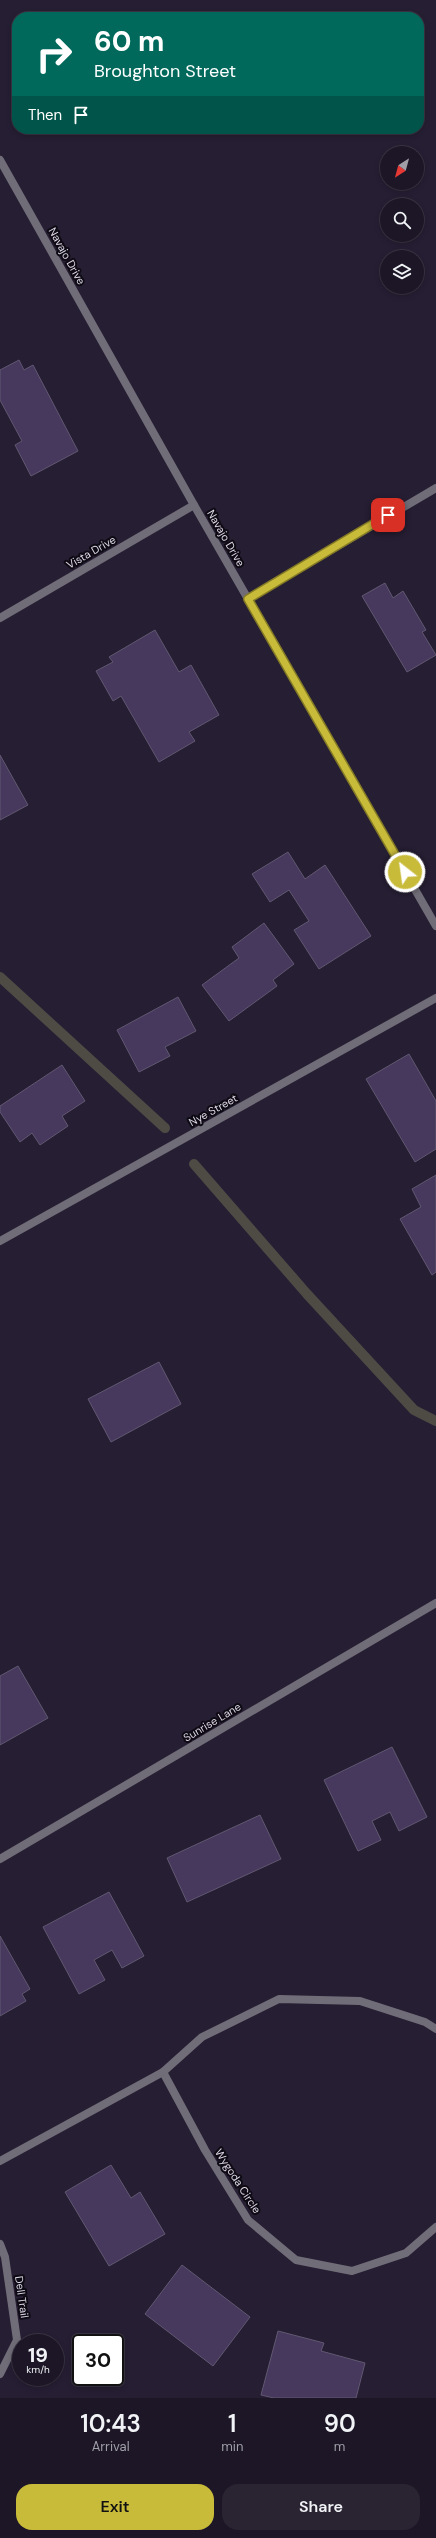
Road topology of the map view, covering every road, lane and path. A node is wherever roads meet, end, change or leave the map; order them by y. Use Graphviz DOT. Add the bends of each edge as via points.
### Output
graph roads {
  1 [pos="0,160"];
  2 [pos="436,488"];
  3 [pos="194,505"];
  4 [pos="248,599"];
  5 [pos="0,618"];
  6 [pos="436,926"];
  7 [pos="436,998"];
  8 [pos="0,1240"];
  9 [pos="436,1603"];
  10 [pos="0,1859"];
  11 [pos="436,2029"];
  12 [pos="163,2072"];
  13 [pos="0,2161"];
  14 [pos="436,2227"];
  15 [pos="0,2244"];
  16 [pos="0,2374"];
  1 -- 3 [label="street, Navajo Drive"];
  2 -- 4 [label="street"];
  3 -- 4 [label="street, Navajo Drive"];
  3 -- 5 [label="street, Vista Drive"];
  4 -- 6 [label="street, Navajo Drive"];
  7 -- 8 [label="street, Nye Street"];
  9 -- 10 [label="street, Sunrise Lane"];
  11 -- 12 [label="street" via="425,2022 360,2001 279,1999 202,2037"];
  12 -- 13 [label="street"];
  12 -- 14 [label="street, Wygoda Circle" via="204,2150 248,2220 296,2260 352,2271 406,2253"];
  15 -- 16 [label="street, Dell Trail" via="5,2257 17,2340"];
}
